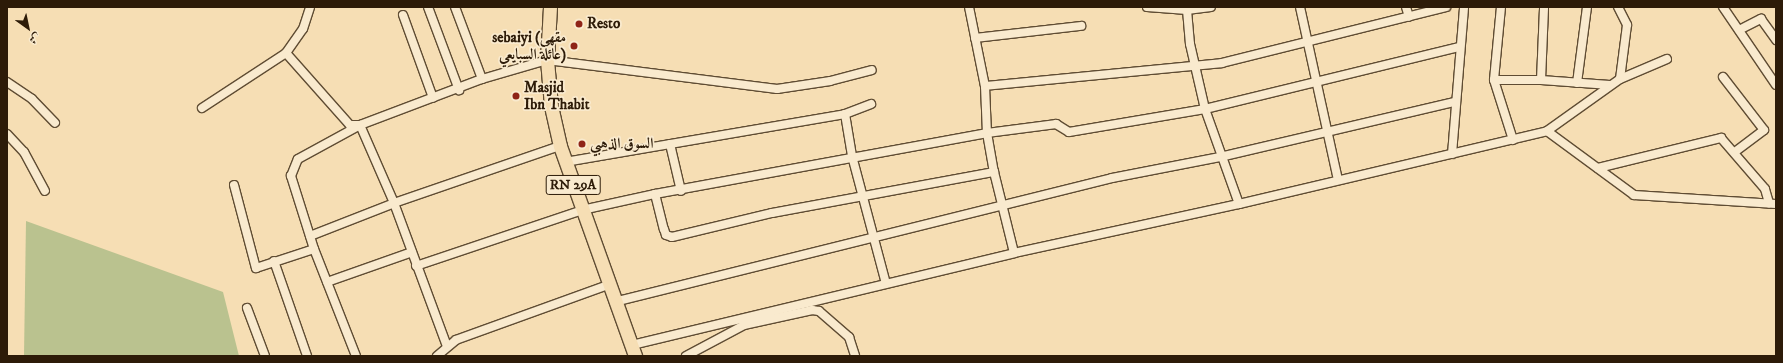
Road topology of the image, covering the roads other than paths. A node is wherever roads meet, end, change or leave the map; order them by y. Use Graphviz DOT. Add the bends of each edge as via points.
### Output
graph roads {
  1 [pos="310,7"];
  2 [pos="428,7"];
  3 [pos="455,7"];
  4 [pos="550,7"];
  5 [pos="969,7"];
  6 [pos="1147,7"];
  7 [pos="1211,7"];
  8 [pos="1300,7"];
  9 [pos="1406,7"];
  10 [pos="1446,7"];
  11 [pos="1464,7"];
  12 [pos="1501,7"];
  13 [pos="1544,7"];
  14 [pos="1588,7"];
  15 [pos="1618,7"];
  16 [pos="1723,7"];
  17 [pos="1187,10"];
  18 [pos="403,15"];
  19 [pos="1409,17"];
  20 [pos="1081,26"];
  21 [pos="1739,30"];
  22 [pos="975,38"];
  23 [pos="1776,40"];
  24 [pos="1309,43"];
  25 [pos="1460,47"];
  26 [pos="286,53"];
  27 [pos="1667,59"];
  28 [pos="546,60"];
  29 [pos="1196,66"];
  30 [pos="872,70"];
  31 [pos="1723,77"];
  32 [pos="482,79"];
  33 [pos="1620,79"];
  34 [pos="1494,80"];
  35 [pos="1541,80"];
  36 [pos="7,82"];
  37 [pos="1577,83"];
  38 [pos="1316,84"];
  39 [pos="1610,85"];
  40 [pos="1776,85"];
  41 [pos="985,86"];
  42 [pos="459,90"];
  43 [pos="433,98"];
  44 [pos="1455,102"];
  45 [pos="871,104"];
  46 [pos="202,108"];
  47 [pos="1205,109"];
  48 [pos="845,114"];
  49 [pos="55,123"];
  50 [pos="360,124"];
  51 [pos="1328,132"];
  52 [pos="1547,132"];
  53 [pos="987,133"];
  54 [pos="7,134"];
  55 [pos="1513,140"];
  56 [pos="670,144"];
  57 [pos="560,146"];
  58 [pos="1735,152"];
  59 [pos="1452,154"];
  60 [pos="852,156"];
  61 [pos="1220,157"];
  62 [pos="566,162"];
  63 [pos="1598,168"];
  64 [pos="994,172"];
  65 [pos="1338,180"];
  66 [pos="234,185"];
  67 [pos="45,191"];
  68 [pos="681,191"];
  69 [pos="655,194"];
  70 [pos="865,198"];
  71 [pos="394,203"];
  72 [pos="1772,203"];
  73 [pos="1240,204"];
  74 [pos="1002,207"];
  75 [pos="582,210"];
  76 [pos="310,236"];
  77 [pos="876,238"];
  78 [pos="314,249"];
  79 [pos="412,252"];
  80 [pos="1014,253"];
  81 [pos="274,262"];
  82 [pos="416,266"];
  83 [pos="327,282"];
  84 [pos="886,284"];
  85 [pos="608,285"];
  86 [pos="614,302"];
  87 [pos="247,308"];
  88 [pos="447,346"];
  89 [pos="636,352"];
  90 [pos="265,356"];
  91 [pos="307,356"];
  92 [pos="356,356"];
  93 [pos="437,356"];
  94 [pos="686,356"];
  95 [pos="855,356"];
  1 -- 26 [label="street" via="303,29"];
  2 -- 42 [label="street"];
  3 -- 32 [label="street"];
  4 -- 28 [label="main road, RN 29A"];
  5 -- 22 [label="street"];
  6 -- 17 [label="street"];
  7 -- 17 [label="street"];
  8 -- 24 [label="street"];
  9 -- 19 [label="street"];
  10 -- 19 [label="street"];
  11 -- 25 [label="street"];
  12 -- 34 [label="street"];
  13 -- 35 [label="street"];
  14 -- 37 [label="street"];
  15 -- 33 [label="street" via="1627,26"];
  16 -- 21 [label="street"];
  17 -- 29 [label="street" via="1190,44"];
  18 -- 43 [label="street"];
  19 -- 24 [label="street"];
  20 -- 22 [label="street"];
  21 -- 23 [label="street" via="1761,19"];
  21 -- 40 [label="street"];
  22 -- 41 [label="street"];
  24 -- 29 [label="street"];
  24 -- 38 [label="street"];
  25 -- 38 [label="street"];
  25 -- 44 [label="street"];
  26 -- 46 [label="street"];
  26 -- 50 [label="street" via="339,115 350,125"];
  27 -- 33 [label="street"];
  28 -- 30 [label="street" via="777,89 830,81"];
  28 -- 32 [label="street"];
  28 -- 57 [label="main road, RN 29A" via="551,106"];
  29 -- 41 [label="street"];
  29 -- 47 [label="street"];
  31 -- 58 [label="street" via="1764,130"];
  32 -- 42 [label="street"];
  33 -- 39 [label="street"];
  34 -- 35 [label="street"];
  34 -- 55 [label="street"];
  35 -- 37 [label="street"];
  36 -- 49 [label="street" via="32,99"];
  37 -- 39 [label="street"];
  38 -- 47 [label="street"];
  38 -- 51 [label="street"];
  39 -- 52 [label="street"];
  41 -- 53 [label="street"];
  42 -- 43 [label="street"];
  43 -- 50 [label="street"];
  44 -- 51 [label="street"];
  44 -- 59 [label="street"];
  45 -- 48 [label="street"];
  47 -- 53 [label="street" via="1070,132 1056,124"];
  47 -- 61 [label="street"];
  48 -- 56 [label="street"];
  48 -- 60 [label="street"];
  50 -- 71 [label="street"];
  50 -- 76 [label="street" via="298,159 292,166 291,176"];
  51 -- 61 [label="street"];
  51 -- 65 [label="street"];
  52 -- 55 [label="street"];
  52 -- 63 [label="street"];
  53 -- 60 [label="street"];
  53 -- 64 [label="street"];
  54 -- 67 [label="street" via="24,152"];
  55 -- 59 [label="street"];
  56 -- 62 [label="street"];
  56 -- 68 [label="street"];
  57 -- 62 [label="main road, RN 29A"];
  57 -- 71 [label="street"];
  58 -- 63 [label="street" via="1725,139 1715,138"];
  58 -- 72 [label="street" via="1765,189"];
  59 -- 65 [label="street"];
  60 -- 68 [label="street"];
  60 -- 70 [label="street"];
  61 -- 73 [label="street"];
  61 -- 74 [label="street" via="1112,178"];
  62 -- 75 [label="main road, RN 29A"];
  63 -- 72 [label="street" via="1634,195"];
  64 -- 70 [label="street"];
  64 -- 74 [label="street"];
  65 -- 73 [label="street"];
  66 -- 81 [label="street" via="256,268"];
  68 -- 69 [label="street"];
  69 -- 70 [label="street" via="666,235 672,237 772,213"];
  69 -- 75 [label="street"];
  70 -- 77 [label="street"];
  71 -- 76 [label="street"];
  71 -- 79 [label="street"];
  73 -- 80 [label="street"];
  74 -- 77 [label="street"];
  74 -- 80 [label="street"];
  75 -- 82 [label="street"];
  75 -- 85 [label="main road, RN 29A"];
  76 -- 78 [label="street"];
  77 -- 84 [label="street"];
  77 -- 86 [label="street"];
  78 -- 81 [label="street"];
  78 -- 83 [label="street"];
  79 -- 82 [label="street"];
  79 -- 83 [label="street"];
  80 -- 84 [label="street"];
  81 -- 91 [label="street"];
  82 -- 88 [label="street"];
  83 -- 92 [label="street"];
  84 -- 89 [label="street"];
  85 -- 86 [label="main road, RN 29A"];
  85 -- 88 [label="street" via="456,340"];
  86 -- 89 [label="main road, RN 29A"];
  87 -- 90 [label="street"];
  88 -- 93 [label="street"];
  94 -- 95 [label="street" via="744,325 812,310 819,311 849,338"];
}
